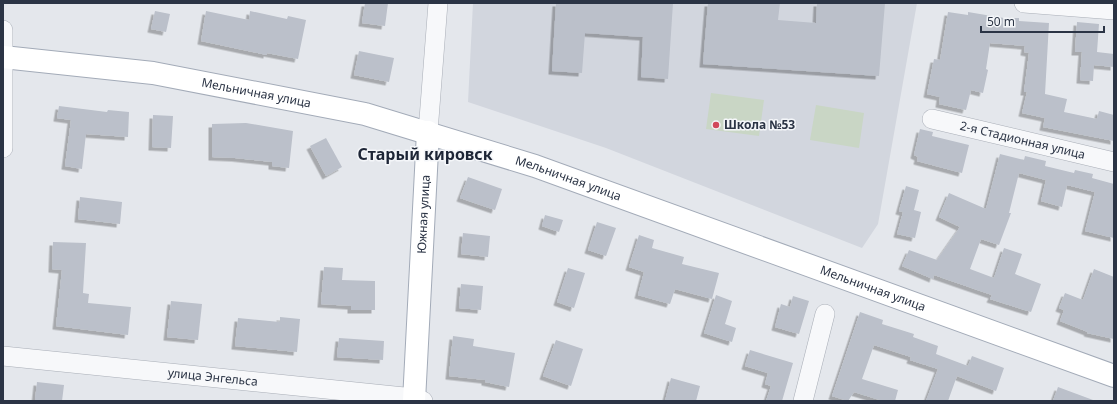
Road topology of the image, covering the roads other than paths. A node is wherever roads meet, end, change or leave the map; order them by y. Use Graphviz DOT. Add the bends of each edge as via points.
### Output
graph roads {
  1 [pos="438,3"];
  2 [pos="1024,3"];
  3 [pos="1114,10"];
  4 [pos="3,30"];
  5 [pos="3,57"];
  6 [pos="932,119"];
  7 [pos="428,132"];
  8 [pos="3,148"];
  9 [pos="1114,162"];
  10 [pos="825,314"];
  11 [pos="3,356"];
  12 [pos="1114,376"];
  13 [pos="417,400"];
  14 [pos="803,401"];
  1 -- 7 [label="street, Южная улица"];
  2 -- 3 [label="street"];
  4 -- 5 [label="street"];
  5 -- 7 [label="main road, Мельничная улица" via="153,73 365,114"];
  5 -- 8 [label="street"];
  6 -- 9 [label="street, 2-я Стадионная улица"];
  7 -- 12 [label="main road, Мельничная улица" via="535,166"];
  7 -- 13 [label="main road, Южная улица"];
  10 -- 14 [label="street"];
  11 -- 13 [label="street, улица Энгельса"];
}
